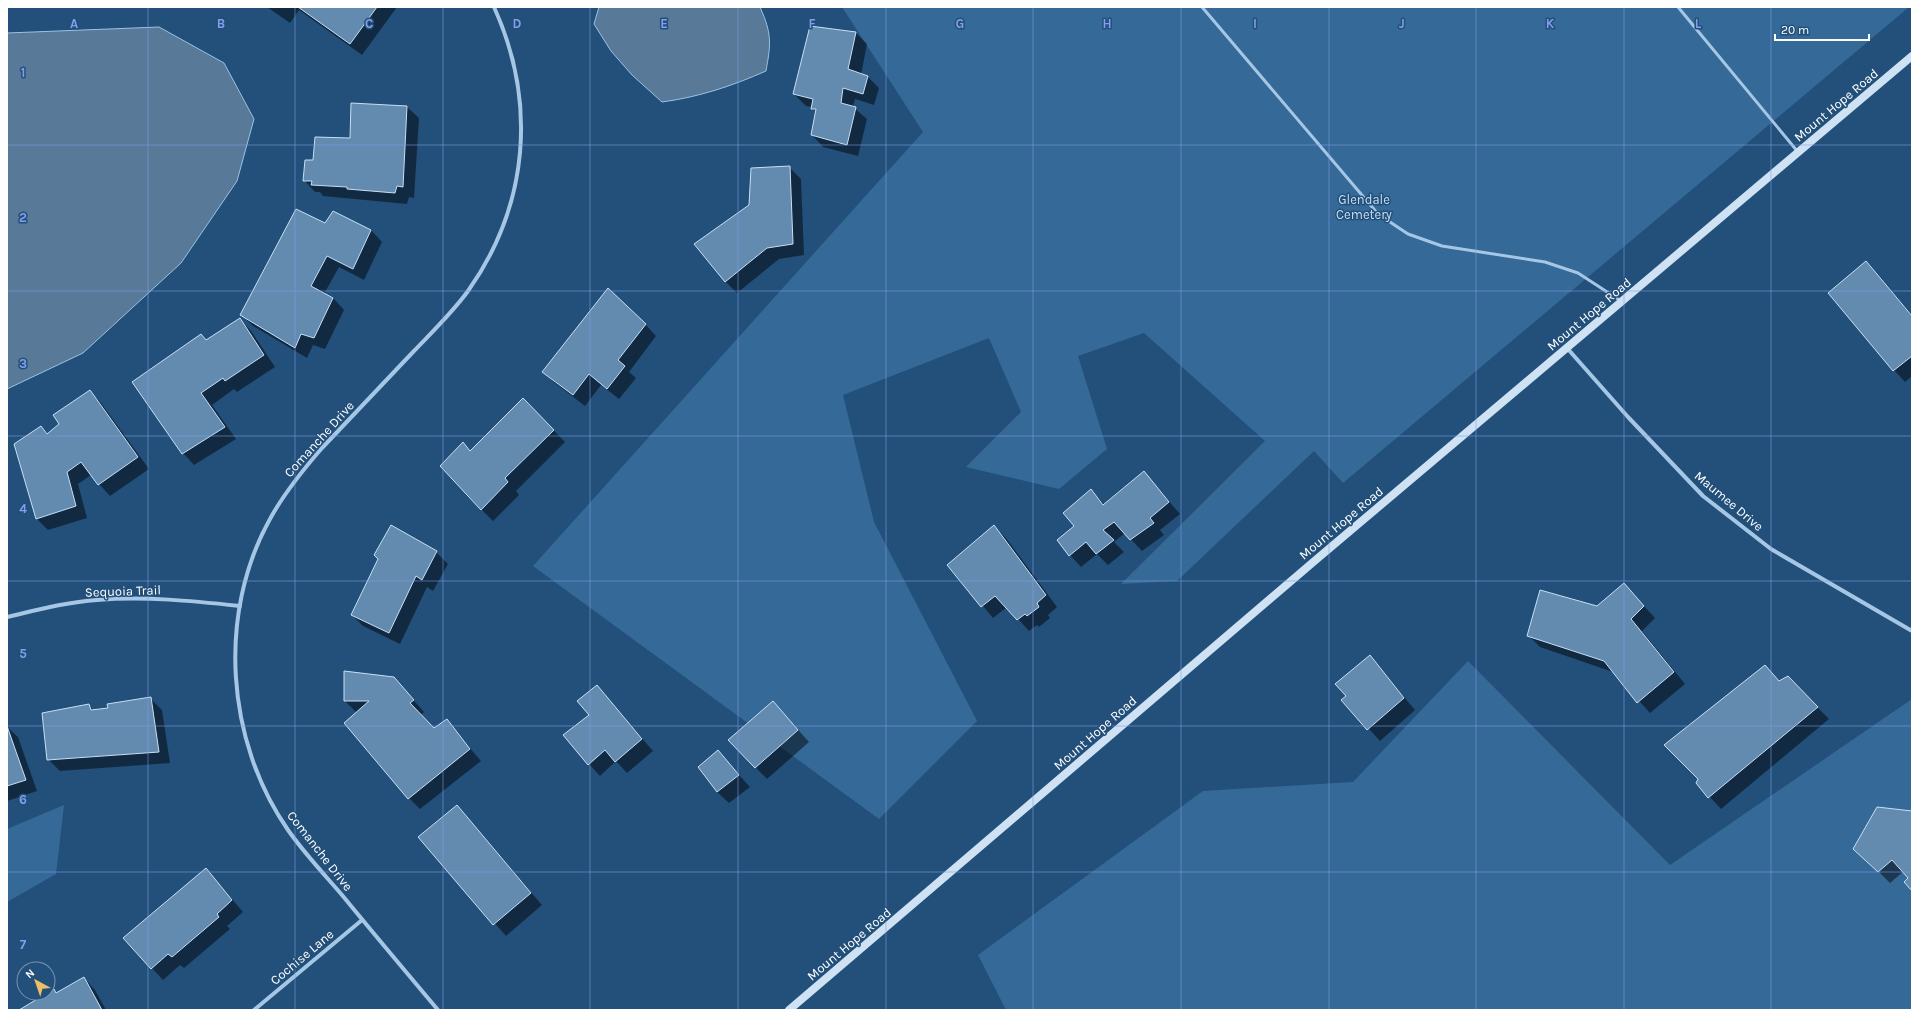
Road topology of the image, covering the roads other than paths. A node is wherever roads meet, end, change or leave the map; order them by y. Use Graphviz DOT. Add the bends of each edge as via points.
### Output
graph roads {
  1 [pos="494,7"];
  2 [pos="1202,7"];
  3 [pos="1678,7"];
  4 [pos="1912,56"];
  5 [pos="1798,152"];
  6 [pos="1622,302"];
  7 [pos="1567,348"];
  8 [pos="240,606"];
  9 [pos="7,617"];
  10 [pos="1912,631"];
  11 [pos="362,920"];
  12 [pos="254,1010"];
  13 [pos="438,1010"];
  14 [pos="789,1010"];
  1 -- 8 [label="street, Comanche Drive" via="515,63 521,98 522,134 516,181 501,233 486,264 468,292 316,454 284,495 269,520 257,548"];
  2 -- 6 [label="lane" via="1378,214 1396,227 1422,240 1442,246 1558,266 1578,273"];
  3 -- 5 [label="lane"];
  4 -- 5 [label="street, Mount Hope Road"];
  5 -- 6 [label="street, Mount Hope Road"];
  6 -- 7 [label="street, Mount Hope Road"];
  7 -- 10 [label="street, Maumee Drive" via="1628,418 1703,496 1771,549"];
  7 -- 14 [label="street, Mount Hope Road"];
  8 -- 9 [label="street, Sequoia Trail" via="139,598 96,600 59,605"];
  8 -- 11 [label="street, Comanche Drive" via="236,656 237,692 254,764 269,797 288,829"];
  11 -- 12 [label="street, Cochise Lane"];
  11 -- 13 [label="street, Comanche Drive"];
}
